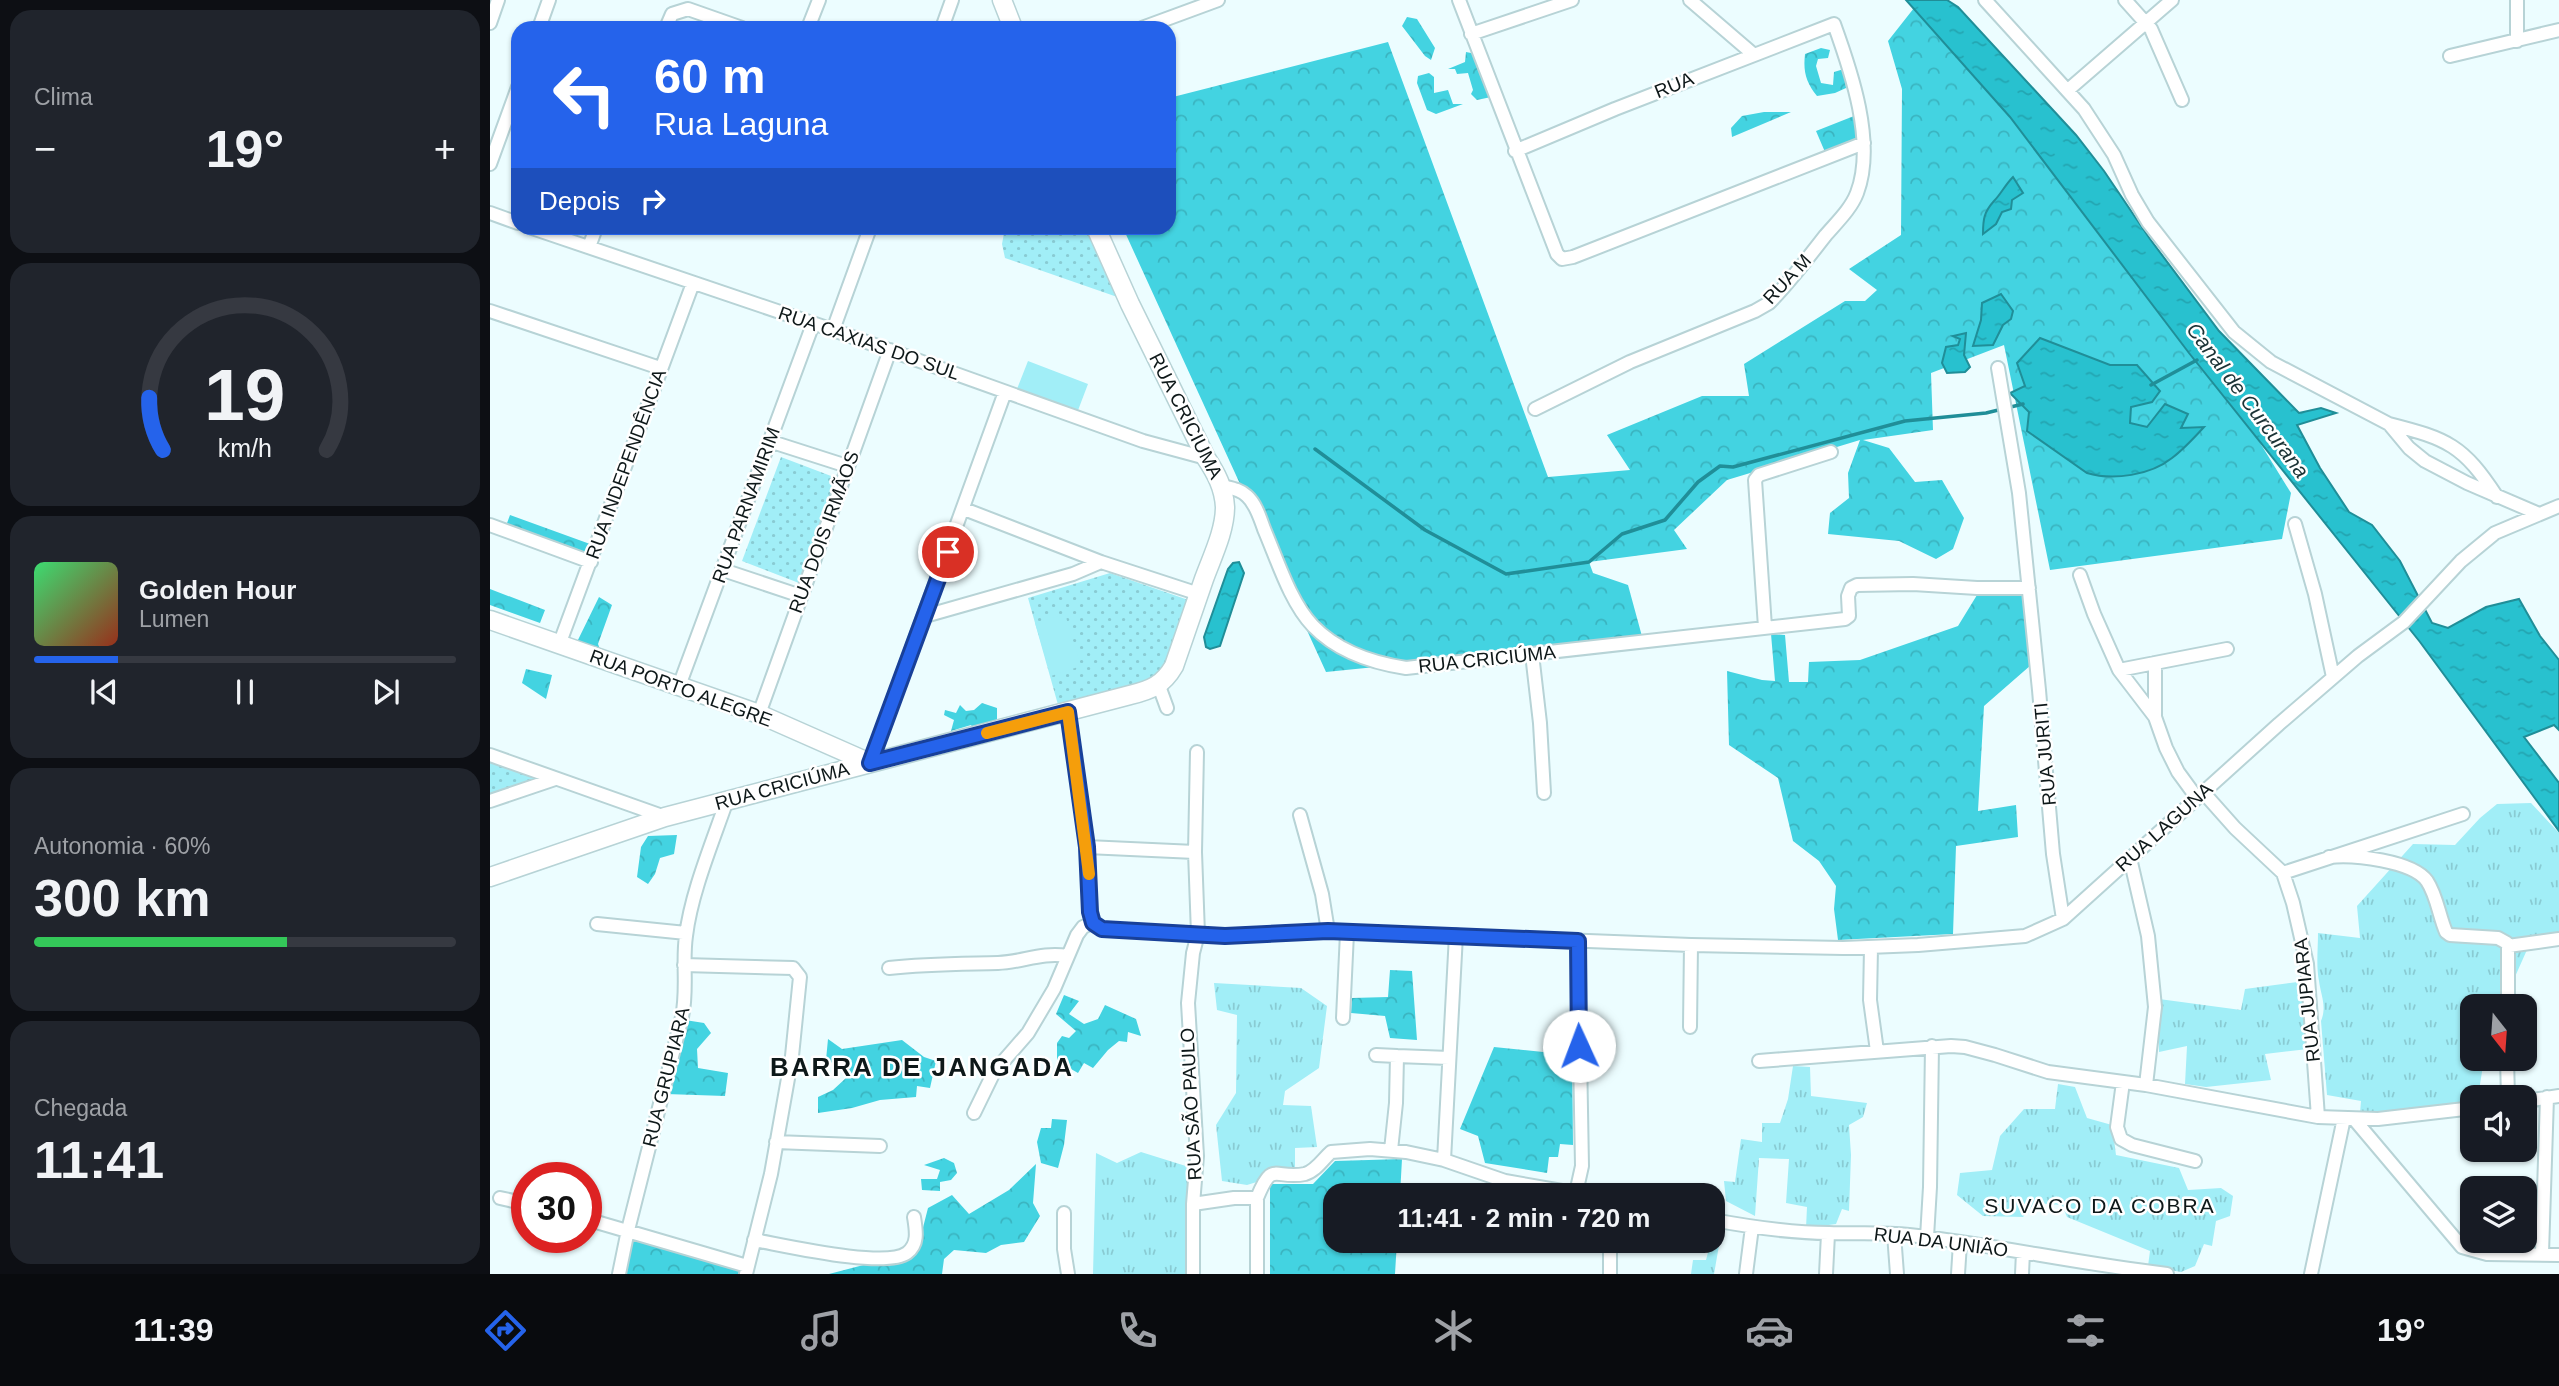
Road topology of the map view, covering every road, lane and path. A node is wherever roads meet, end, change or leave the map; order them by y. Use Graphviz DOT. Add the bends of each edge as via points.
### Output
graph roads {
  1 [pos="498,0"];
  2 [pos="549,0"];
  3 [pos="819,0"];
  4 [pos="952,0"];
  5 [pos="1002,0"];
  6 [pos="1217,0"];
  7 [pos="1458,0"];
  8 [pos="1572,0"];
  9 [pos="1690,0"];
  10 [pos="1985,0"];
  11 [pos="2125,0"];
  12 [pos="2172,0"];
  13 [pos="2517,0"];
  14 [pos="542,21"];
  15 [pos="669,21"];
  16 [pos="722,21"];
  17 [pos="811,21"];
  18 [pos="944,21"];
  19 [pos="1010,21"];
  20 [pos="1161,21"];
  21 [pos="2146,21"];
  22 [pos="490,23"];
  23 [pos="1834,24"];
  24 [pos="2559,30"];
  25 [pos="1471,34"];
  26 [pos="2517,41"];
  27 [pos="1753,54"];
  28 [pos="2450,56"];
  29 [pos="2068,90"];
  30 [pos="2182,100"];
  31 [pos="511,106"];
  32 [pos="1864,143"];
  33 [pos="1515,151"];
  34 [pos="490,164"];
  35 [pos="490,213"];
  36 [pos="511,220"];
  37 [pos="553,235"];
  38 [pos="593,235"];
  39 [pos="867,235"];
  40 [pos="1099,235"];
  41 [pos="589,247"];
  42 [pos="693,283"];
  43 [pos="490,312"];
  44 [pos="813,324"];
  45 [pos="833,330"];
  46 [pos="890,350"];
  47 [pos="660,368"];
  48 [pos="1998,368"];
  49 [pos="1005,392"];
  50 [pos="1535,409"];
  51 [pos="2389,424"];
  52 [pos="769,441"];
  53 [pos="1831,452"];
  54 [pos="1206,458"];
  55 [pos="846,466"];
  56 [pos="1222,486"];
  57 [pos="2497,496"];
  58 [pos="2559,506"];
  59 [pos="964,509"];
  60 [pos="2539,514"];
  61 [pos="2295,524"];
  62 [pos="490,525"];
  63 [pos="591,562"];
  64 [pos="1101,562"];
  65 [pos="723,570"];
  66 [pos="2080,575"];
  67 [pos="2029,588"];
  68 [pos="1199,594"];
  69 [pos="801,596"];
  70 [pos="925,616"];
  71 [pos="490,621"];
  72 [pos="1765,627"];
  73 [pos="559,645"];
  74 [pos="2227,649"];
  75 [pos="1532,654"];
  76 [pos="2155,663"];
  77 [pos="2119,670"];
  78 [pos="2333,677"];
  79 [pos="679,686"];
  80 [pos="1159,686"];
  81 [pos="1167,708"];
  82 [pos="1068,712"];
  83 [pos="759,714"];
  84 [pos="2155,717"];
  85 [pos="1197,752"];
  86 [pos="490,755"];
  87 [pos="870,763"];
  88 [pos="555,779"];
  89 [pos="1544,793"];
  90 [pos="2200,795"];
  91 [pos="727,800"];
  92 [pos="490,801"];
  93 [pos="2463,814"];
  94 [pos="1300,815"];
  95 [pos="665,817"];
  96 [pos="1087,847"];
  97 [pos="1195,852"];
  98 [pos="2130,858"];
  99 [pos="2329,858"];
  100 [pos="2283,873"];
  101 [pos="490,877"];
  102 [pos="2063,919"];
  103 [pos="1093,923"];
  104 [pos="597,925"];
  105 [pos="1328,931"];
  106 [pos="686,933"];
  107 [pos="1347,933"];
  108 [pos="1198,934"];
  109 [pos="1457,935"];
  110 [pos="1578,941"];
  111 [pos="2559,941"];
  112 [pos="1691,945"];
  113 [pos="2508,946"];
  114 [pos="1871,948"];
  115 [pos="1068,956"];
  116 [pos="684,965"];
  117 [pos="889,968"];
  118 [pos="2508,994"];
  119 [pos="1343,1018"];
  120 [pos="1690,1027"];
  121 [pos="1932,1046"];
  122 [pos="1877,1051"];
  123 [pos="1376,1055"];
  124 [pos="1397,1056"];
  125 [pos="1450,1058"];
  126 [pos="1759,1061"];
  127 [pos="2123,1082"];
  128 [pos="2146,1085"];
  129 [pos="2553,1096"];
  130 [pos="2460,1110"];
  131 [pos="974,1113"];
  132 [pos="2318,1117"];
  133 [pos="2349,1119"];
  134 [pos="776,1142"];
  135 [pos="880,1146"];
  136 [pos="1391,1150"];
  137 [pos="1444,1160"];
  138 [pos="2196,1161"];
  139 [pos="1519,1183"];
  140 [pos="1582,1183"];
  141 [pos="500,1198"];
  142 [pos="1256,1198"];
  143 [pos="511,1200"];
  144 [pos="1193,1204"];
  145 [pos="1064,1213"];
  146 [pos="914,1217"];
  147 [pos="1725,1222"];
  148 [pos="602,1223"];
  149 [pos="1752,1227"];
  150 [pos="628,1230"];
  151 [pos="1828,1234"];
  152 [pos="1895,1234"];
  153 [pos="1927,1237"];
  154 [pos="754,1240"];
  155 [pos="1960,1243"];
  156 [pos="2023,1252"];
  157 [pos="1609,1253"];
  158 [pos="2542,1253"];
  159 [pos="2559,1255"];
  160 [pos="2087,1269"];
  161 [pos="747,1270"];
  162 [pos="2149,1273"];
  163 [pos="619,1274"];
  164 [pos="1068,1274"];
  165 [pos="1193,1274"];
  166 [pos="1257,1274"];
  167 [pos="1610,1274"];
  168 [pos="1746,1274"];
  169 [pos="1826,1274"];
  170 [pos="1897,1274"];
  171 [pos="1958,1274"];
  172 [pos="2022,1274"];
  173 [pos="2167,1274"];
  174 [pos="2311,1274"];
  1 -- 22 [label="street"];
  2 -- 14 [label="street"];
  3 -- 17 [label="street"];
  4 -- 18 [label="street"];
  5 -- 19 [label="main road"];
  6 -- 20 [label="street"];
  7 -- 25 [label="street"];
  8 -- 25 [label="street"];
  9 -- 27 [label="street"];
  10 -- 29 [label="street"];
  11 -- 21 [label="street"];
  12 -- 21 [label="street"];
  13 -- 26 [label="street"];
  15 -- 16 [label="street" via="672,14 688,9"];
  21 -- 29 [label="street"];
  21 -- 30 [label="street"];
  23 -- 27 [label="street, RUA"];
  23 -- 32 [label="street, RUA M"];
  24 -- 26 [label="street"];
  25 -- 33 [label="street"];
  26 -- 28 [label="street"];
  27 -- 33 [label="street, RUA"];
  29 -- 51 [label="street" via="2114,155 2148,222 2234,332 2271,362"];
  31 -- 34 [label="street"];
  32 -- 33 [label="street" via="1562,259"];
  32 -- 50 [label="street, RUA M" via="1857,194 1769,303 1630,362"];
  35 -- 36 [label="street"];
  37 -- 41 [label="street, RUA CAXIAS DO SUL"];
  38 -- 41 [label="street"];
  39 -- 45 [label="street"];
  40 -- 54 [label="main road, RUA CRICIUMA"];
  41 -- 42 [label="street, RUA CAXIAS DO SUL"];
  42 -- 44 [label="street, RUA CAXIAS DO SUL"];
  42 -- 47 [label="street, RUA INDEPENDÊNCIA"];
  43 -- 47 [label="street"];
  44 -- 45 [label="street, RUA CAXIAS DO SUL"];
  44 -- 52 [label="street, RUA PARNAMIRIM"];
  45 -- 46 [label="street, RUA CAXIAS DO SUL"];
  46 -- 49 [label="street, RUA CAXIAS DO SUL"];
  46 -- 55 [label="street, RUA DOIS IRMÃOS"];
  47 -- 63 [label="street, RUA INDEPENDÊNCIA"];
  48 -- 67 [label="street, RUA JURITI"];
  49 -- 54 [label="street, RUA CAXIAS DO SUL" via="1143,441"];
  49 -- 59 [label="street"];
  51 -- 57 [label="street" via="2425,461"];
  51 -- 57 [label="street" via="2432,435 2457,448"];
  52 -- 55 [label="street"];
  52 -- 65 [label="street, RUA PARNAMIRIM"];
  53 -- 72 [label="street" via="1755,480"];
  54 -- 56 [label="main road, RUA CRICIUMA"];
  55 -- 69 [label="street, RUA DOIS IRMÃOS"];
  56 -- 68 [label="main road, RUA CRICIUMA" via="1224,520"];
  56 -- 75 [label="street, RUA CRICIÚMA" via="1246,495 1255,506 1307,619 1345,648 1406,668"];
  57 -- 60 [label="street"];
  58 -- 60 [label="street, RUA LAGUNA"];
  59 -- 64 [label="street"];
  59 -- 70 [label="street"];
  60 -- 78 [label="street, RUA LAGUNA" via="2495,533 2390,634"];
  61 -- 78 [label="street"];
  62 -- 63 [label="street"];
  63 -- 73 [label="street, RUA INDEPENDÊNCIA"];
  64 -- 68 [label="street"];
  64 -- 70 [label="street"];
  65 -- 69 [label="street"];
  65 -- 79 [label="street, RUA PARNAMIRIM"];
  66 -- 77 [label="street, RUA JUPIARA"];
  67 -- 72 [label="street, RUA CRICIÚMA" via="1857,585 1848,596 1850,612 1845,619"];
  67 -- 102 [label="street, RUA JURITI"];
  68 -- 80 [label="main road, RUA CRICIUMA" via="1174,666"];
  69 -- 83 [label="street, RUA DOIS IRMÃOS"];
  70 -- 87 [label="street"];
  71 -- 73 [label="main road, RUA PORTO ALEGRE"];
  72 -- 75 [label="street, RUA CRICIÚMA"];
  73 -- 79 [label="main road, RUA PORTO ALEGRE"];
  74 -- 76 [label="street"];
  75 -- 89 [label="street"];
  76 -- 77 [label="street"];
  76 -- 84 [label="street, RUA JUPIARA"];
  77 -- 84 [label="street, RUA JUPIARA"];
  78 -- 90 [label="street, RUA LAGUNA"];
  79 -- 83 [label="main road, RUA PORTO ALEGRE"];
  80 -- 81 [label="street"];
  80 -- 82 [label="main road, RUA CRICIÚMA"];
  82 -- 87 [label="main road, RUA CRICIÚMA"];
  82 -- 96 [label="street"];
  83 -- 87 [label="main road, RUA PORTO ALEGRE"];
  84 -- 90 [label="street, RUA JUPIARA" via="2178,772"];
  85 -- 97 [label="street, RUA SÃO PAULO"];
  86 -- 88 [label="street"];
  87 -- 91 [label="main road, RUA CRICIÚMA"];
  88 -- 92 [label="street"];
  88 -- 95 [label="street"];
  90 -- 98 [label="street, RUA LAGUNA"];
  90 -- 100 [label="street, RUA JUPIARA"];
  91 -- 95 [label="main road, RUA CRICIÚMA"];
  91 -- 106 [label="street, RUA GRUPIARA"];
  93 -- 99 [label="street"];
  94 -- 105 [label="street"];
  95 -- 101 [label="main road, RUA CRICIÚMA"];
  96 -- 97 [label="street"];
  96 -- 103 [label="street"];
  97 -- 108 [label="street, RUA SÃO PAULO"];
  98 -- 102 [label="street, RUA LAGUNA"];
  98 -- 128 [label="street" via="2148,936 2154,995"];
  99 -- 100 [label="street"];
  99 -- 113 [label="street" via="2361,856 2420,873 2433,892 2446,932 2498,938"];
  100 -- 132 [label="street, RUA JUPIARA" via="2307,964"];
  102 -- 114 [label="street, RUA LAGUNA" via="2025,936"];
  103 -- 108 [label="street, RUA LAGUNA" via="1114,931"];
  103 -- 115 [label="street" via="1083,927"];
  104 -- 106 [label="street"];
  105 -- 107 [label="street, RUA LAGUNA"];
  105 -- 108 [label="street, RUA LAGUNA"];
  106 -- 116 [label="street, RUA GRUPIARA"];
  107 -- 109 [label="street, RUA LAGUNA"];
  107 -- 119 [label="street"];
  108 -- 144 [label="street, RUA SÃO PAULO" via="1188,1003 1196,1146"];
  109 -- 110 [label="street, RUA LAGUNA"];
  109 -- 125 [label="street"];
  110 -- 112 [label="street, RUA LAGUNA"];
  110 -- 140 [label="street"];
  111 -- 113 [label="street"];
  112 -- 114 [label="street, RUA LAGUNA"];
  112 -- 120 [label="street"];
  113 -- 118 [label="street"];
  114 -- 122 [label="street" via="1870,1000"];
  115 -- 117 [label="street" via="1042,954 999,963"];
  115 -- 131 [label="street" via="1035,1022 994,1072"];
  116 -- 134 [label="street" via="797,971 795,1032"];
  116 -- 150 [label="street, RUA GRUPIARA" via="687,983 682,1017"];
  121 -- 122 [label="street"];
  121 -- 127 [label="street" via="1965,1047 2048,1072"];
  121 -- 153 [label="street"];
  122 -- 126 [label="street"];
  123 -- 124 [label="street"];
  124 -- 125 [label="street"];
  124 -- 136 [label="street"];
  125 -- 137 [label="street"];
  127 -- 128 [label="street"];
  127 -- 138 [label="street" via="2117,1127 2121,1139"];
  128 -- 132 [label="street"];
  129 -- 158 [label="street"];
  130 -- 133 [label="street"];
  132 -- 133 [label="street"];
  133 -- 158 [label="street" via="2462,1247 2487,1254"];
  133 -- 174 [label="street"];
  134 -- 135 [label="street"];
  134 -- 154 [label="street"];
  136 -- 137 [label="street"];
  136 -- 142 [label="street" via="1331,1152 1308,1173 1268,1176"];
  137 -- 139 [label="street"];
  141 -- 143 [label="street"];
  142 -- 144 [label="street"];
  142 -- 166 [label="street"];
  144 -- 165 [label="street, RUA SÃO PAULO"];
  145 -- 164 [label="street"];
  146 -- 154 [label="street" via="916,1240 900,1257 890,1259"];
  147 -- 149 [label="street, RUA DA UNIÃO"];
  148 -- 150 [label="street"];
  149 -- 151 [label="street, RUA DA UNIÃO"];
  149 -- 168 [label="street"];
  150 -- 161 [label="street"];
  150 -- 163 [label="street, RUA GRUPIARA"];
  151 -- 152 [label="street, RUA DA UNIÃO"];
  151 -- 169 [label="street"];
  152 -- 153 [label="street, RUA DA UNIÃO"];
  152 -- 170 [label="street"];
  153 -- 155 [label="street, RUA DA UNIÃO"];
  154 -- 161 [label="street"];
  155 -- 156 [label="street, RUA DA UNIÃO"];
  155 -- 171 [label="street"];
  156 -- 160 [label="street, RUA DA UNIÃO"];
  156 -- 172 [label="street"];
  157 -- 167 [label="street"];
  158 -- 159 [label="street"];
  160 -- 162 [label="street, RUA DA UNIÃO"];
  162 -- 173 [label="street, RUA DA UNIÃO"];
}
